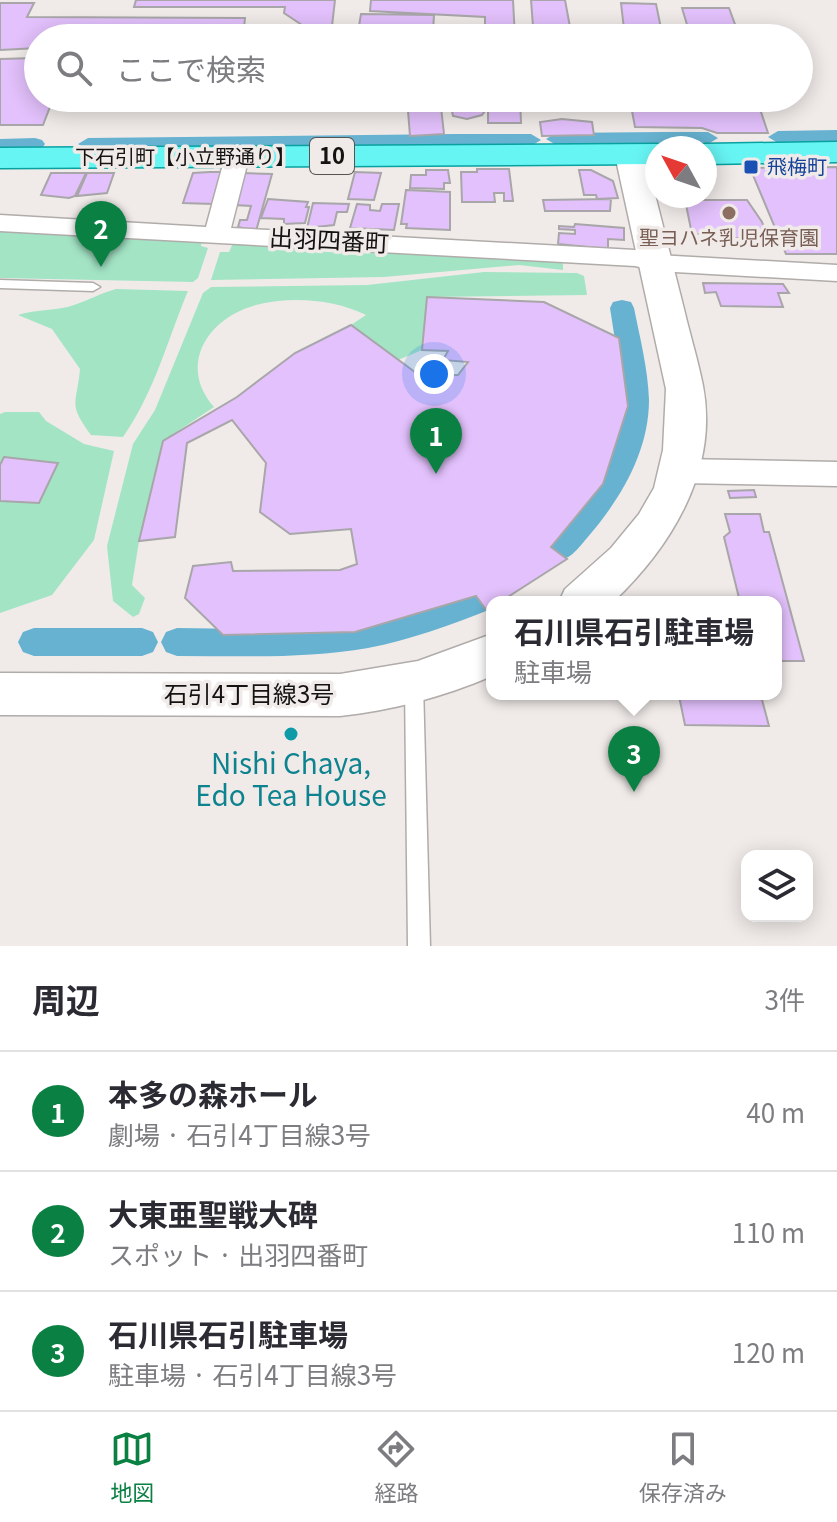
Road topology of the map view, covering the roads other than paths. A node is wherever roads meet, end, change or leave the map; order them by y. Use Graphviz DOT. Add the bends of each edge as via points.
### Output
graph roads {
  1 [pos="837,152"];
  2 [pos="644,154"];
  3 [pos="717,154"];
  4 [pos="237,157"];
  5 [pos="0,158"];
  6 [pos="0,223"];
  7 [pos="216,235"];
  8 [pos="657,263"];
  9 [pos="837,273"];
  10 [pos="0,284"];
  11 [pos="93,287"];
  12 [pos="679,471"];
  13 [pos="837,474"];
  14 [pos="588,596"];
  15 [pos="486,656"];
  16 [pos="414,683"];
  17 [pos="0,694"];
  18 [pos="419,946"];
  1 -- 3 [label="main road"];
  2 -- 4 [label="main road, 下石引町【小立野通り】 / 10"];
  2 -- 8 [label="street"];
  4 -- 5 [label="main road, 下石引町【小立野通り】 / 10"];
  4 -- 7 [label="street"];
  6 -- 7 [label="street, 出羽四番町"];
  7 -- 8 [label="street, 出羽四番町"];
  8 -- 9 [label="street, 出羽四番町"];
  8 -- 12 [label="street" via="685,389"];
  10 -- 11 [label="lane"];
  12 -- 13 [label="street"];
  12 -- 14 [label="street" via="669,498 635,550"];
  15 -- 16 [label="street, 石引4丁目線3号"];
  16 -- 17 [label="street, 石引4丁目線3号" via="340,695"];
  16 -- 18 [label="lane"];
}
